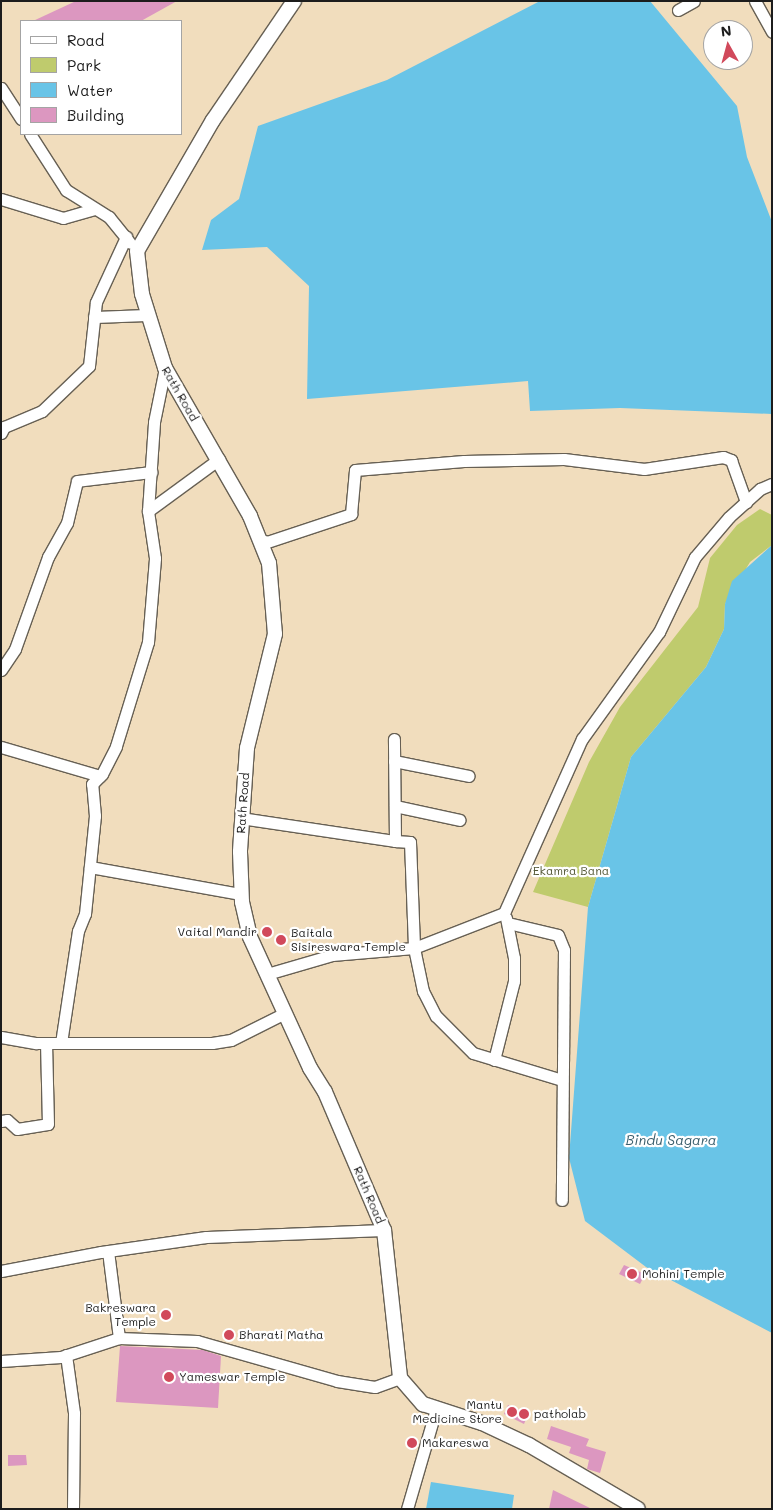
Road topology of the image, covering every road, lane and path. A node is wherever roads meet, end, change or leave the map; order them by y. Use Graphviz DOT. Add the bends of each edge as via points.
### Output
graph roads {
  1 [pos="294,1"];
  2 [pos="694,1"];
  3 [pos="754,1"];
  4 [pos="678,10"];
  5 [pos="772,32"];
  6 [pos="1,88"];
  7 [pos="20,117"];
  8 [pos="31,135"];
  9 [pos="1,199"];
  10 [pos="95,209"];
  11 [pos="126,237"];
  12 [pos="137,251"];
  13 [pos="147,315"];
  14 [pos="94,317"];
  15 [pos="164,368"];
  16 [pos="1,433"];
  17 [pos="218,459"];
  18 [pos="151,472"];
  19 [pos="772,484"];
  20 [pos="746,502"];
  21 [pos="148,511"];
  22 [pos="261,540"];
  23 [pos="1,670"];
  24 [pos="394,739"];
  25 [pos="1,747"];
  26 [pos="394,762"];
  27 [pos="100,776"];
  28 [pos="469,776"];
  29 [pos="395,806"];
  30 [pos="241,818"];
  31 [pos="460,820"];
  32 [pos="395,841"];
  33 [pos="90,867"];
  34 [pos="240,894"];
  35 [pos="506,918"];
  36 [pos="414,948"];
  37 [pos="267,974"];
  38 [pos="285,1013"];
  39 [pos="1,1037"];
  40 [pos="46,1043"];
  41 [pos="61,1043"];
  42 [pos="494,1060"];
  43 [pos="562,1080"];
  44 [pos="1,1121"];
  45 [pos="562,1200"];
  46 [pos="384,1230"];
  47 [pos="108,1251"];
  48 [pos="1,1271"];
  49 [pos="119,1338"];
  50 [pos="66,1355"];
  51 [pos="1,1361"];
  52 [pos="400,1378"];
  53 [pos="436,1409"];
  54 [pos="73,1509"];
  55 [pos="407,1509"];
  56 [pos="638,1509"];
  1 -- 12 [label="street" via="213,120"];
  2 -- 4 [label="street"];
  3 -- 5 [label="street"];
  6 -- 7 [label="street"];
  8 -- 10 [label="street" via="66,190"];
  9 -- 10 [label="street" via="63,218"];
  10 -- 11 [label="street" via="109,217"];
  11 -- 12 [label="street"];
  11 -- 14 [label="street" via="96,302"];
  12 -- 13 [label="street, Rath Road"];
  13 -- 14 [label="street"];
  13 -- 15 [label="street, Rath Road"];
  14 -- 16 [label="street" via="89,366 42,411 4,426"];
  15 -- 17 [label="street, Rath Road"];
  15 -- 18 [label="street" via="154,422"];
  17 -- 21 [label="street"];
  17 -- 22 [label="street, Rath Road"];
  18 -- 21 [label="street"];
  18 -- 23 [label="street" via="77,482 67,522 48,557 14,650"];
  19 -- 20 [label="street"];
  20 -- 22 [label="street" via="731,460 723,457 644,469 564,459 464,461 355,470 351,514 267,542"];
  20 -- 35 [label="street" via="695,557 660,632 582,739"];
  21 -- 27 [label="street" via="155,558 148,642 116,746"];
  22 -- 30 [label="street, Rath Road" via="270,563 275,634 247,748"];
  24 -- 26 [label="street"];
  25 -- 27 [label="street"];
  26 -- 28 [label="street"];
  26 -- 29 [label="street"];
  27 -- 33 [label="street" via="92,784 95,816"];
  29 -- 31 [label="street"];
  29 -- 32 [label="street"];
  30 -- 32 [label="street"];
  30 -- 34 [label="street, Rath Road"];
  32 -- 36 [label="street" via="410,842"];
  33 -- 34 [label="street"];
  33 -- 41 [label="street" via="85,914 78,931"];
  34 -- 37 [label="street, Rath Road" via="250,937"];
  35 -- 36 [label="street"];
  35 -- 42 [label="street" via="514,958 514,981"];
  35 -- 43 [label="street" via="549,931 562,940"];
  36 -- 37 [label="street" via="332,955"];
  36 -- 42 [label="street" via="423,991 436,1016 473,1053"];
  37 -- 38 [label="street, Rath Road"];
  38 -- 41 [label="street" via="231,1040 166,1044"];
  38 -- 46 [label="street, Rath Road" via="310,1068 325,1092"];
  39 -- 40 [label="street"];
  40 -- 41 [label="street"];
  40 -- 44 [label="street" via="48,1124 17,1130 7,1120"];
  42 -- 43 [label="street"];
  43 -- 45 [label="street"];
  46 -- 47 [label="street" via="206,1237"];
  46 -- 52 [label="street, Rath Road"];
  47 -- 48 [label="street"];
  47 -- 49 [label="street"];
  49 -- 50 [label="street"];
  49 -- 52 [label="street" via="197,1341 337,1381 375,1387"];
  50 -- 51 [label="street"];
  50 -- 54 [label="street" via="74,1413"];
  52 -- 53 [label="street" via="423,1404"];
  53 -- 55 [label="street"];
  53 -- 56 [label="street" via="482,1424 529,1445"];
}
